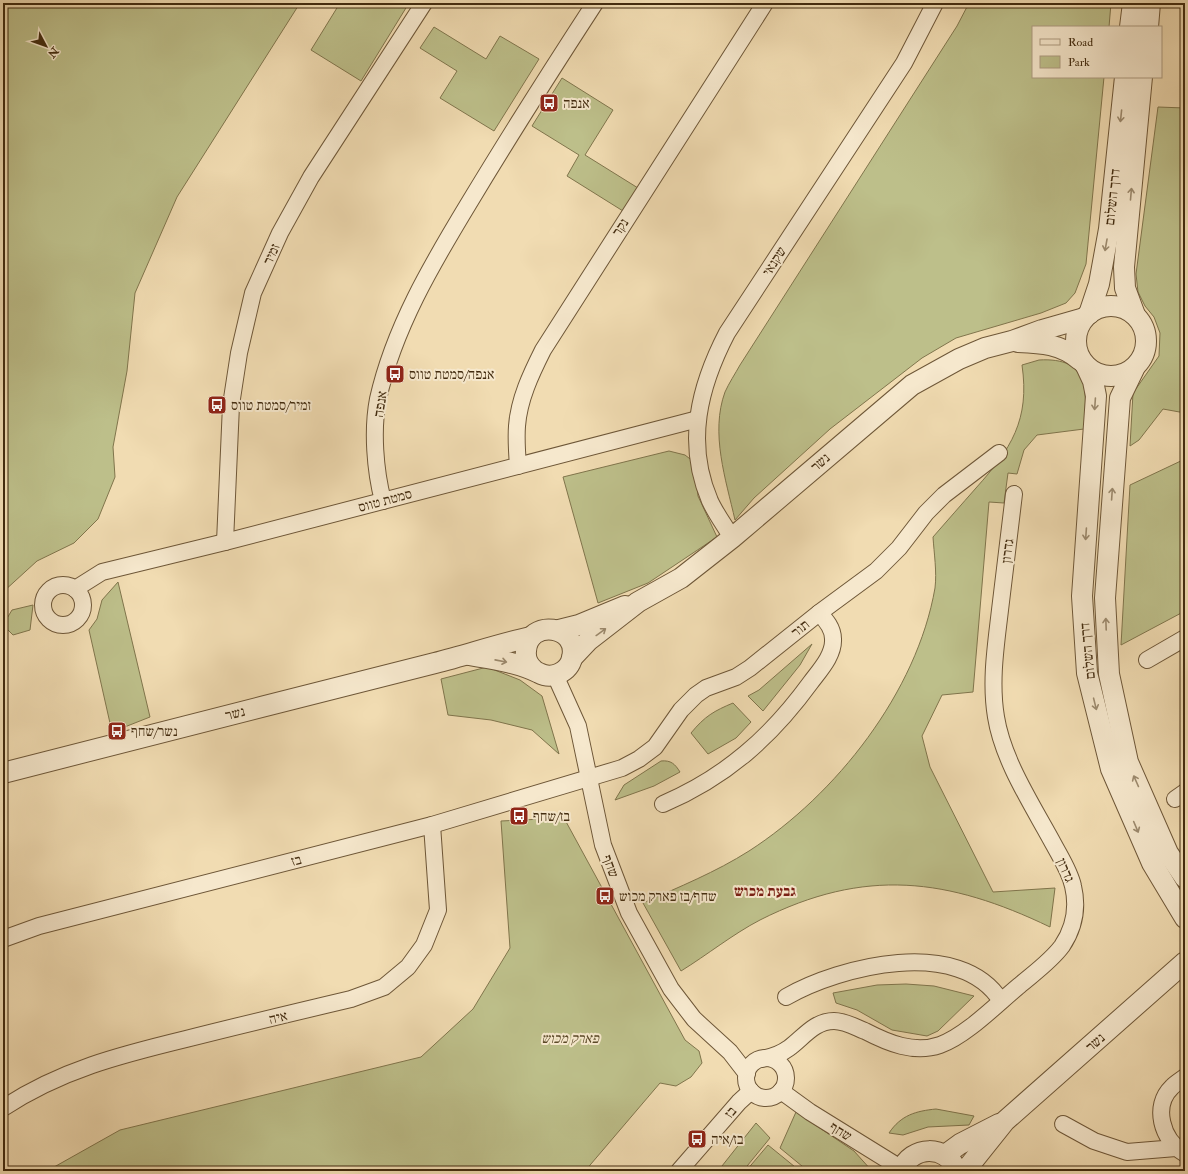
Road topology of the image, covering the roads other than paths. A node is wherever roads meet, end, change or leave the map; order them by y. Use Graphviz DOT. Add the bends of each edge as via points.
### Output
graph roads {
  1 [pos="424,3"];
  2 [pos="594,3"];
  3 [pos="765,3"];
  4 [pos="935,3"];
  5 [pos="1133,3"];
  6 [pos="1150,3"];
  7 [pos="1130,26"];
  8 [pos="1148,26"];
  9 [pos="1125,78"];
  10 [pos="1142,78"];
  11 [pos="1135,315"];
  12 [pos="1087,316"];
  13 [pos="1012,342"];
  14 [pos="1083,363"];
  15 [pos="1134,369"];
  16 [pos="698,419"];
  17 [pos="999,453"];
  18 [pos="518,466"];
  19 [pos="1014,494"];
  20 [pos="383,501"];
  21 [pos="732,538"];
  22 [pos="225,542"];
  23 [pos="75,589"];
  24 [pos="638,602"];
  25 [pos="819,613"];
  26 [pos="558,630"];
  27 [pos="531,637"];
  28 [pos="1185,638"];
  29 [pos="468,655"];
  30 [pos="572,658"];
  31 [pos="1147,660"];
  32 [pos="534,670"];
  33 [pos="555,675"];
  34 [pos="3,773"];
  35 [pos="588,780"];
  36 [pos="663,804"];
  37 [pos="432,825"];
  38 [pos="1185,878"];
  39 [pos="1185,918"];
  40 [pos="3,939"];
  41 [pos="1185,962"];
  42 [pos="786,997"];
  43 [pos="1001,1001"];
  44 [pos="797,1041"];
  45 [pos="730,1052"];
  46 [pos="761,1060"];
  47 [pos="747,1074"];
  48 [pos="786,1075"];
  49 [pos="1185,1077"];
  50 [pos="751,1091"];
  51 [pos="781,1091"];
  52 [pos="3,1108"];
  53 [pos="1005,1121"];
  54 [pos="1063,1124"];
  55 [pos="1180,1151"];
  56 [pos="945,1155"];
  57 [pos="901,1170"];
  58 [pos="679,1171"];
  59 [pos="957,1171"];
  60 [pos="965,1171"];
  1 -- 22 [label="street, זמיר" via="311,177 280,233 253,293 239,353 231,406"];
  2 -- 20 [label="street, אנפה" via="499,152 432,266 396,339 378,406 376,460"];
  3 -- 18 [label="street, נקר" via="543,350 529,377 517,424"];
  4 -- 16 [label="street, שקנאי" via="904,63 727,333 706,380"];
  5 -- 7 [label="street"];
  6 -- 8 [label="street"];
  9 -- 12 [label="street, דרך השלום, one-way" via="1109,229 1099,284"];
  11 -- 10 [label="street, דרך השלום, one-way" via="1125,288 1124,267"];
  11 -- 12 [label="street" via="1125,308 1109,306 1098,308"];
  11 -- 15 [label="street" via="1144,328 1147,344 1141,360"];
  12 -- 13 [label="street, נשר"];
  12 -- 14 [label="street" via="1078,328 1076,338 1076,349"];
  13 -- 14 [label="street, נשר" via="1052,344 1071,351"];
  13 -- 21 [label="street, נשר" via="985,348 959,359 912,385"];
  14 -- 15 [label="street" via="1098,374 1108,377"];
  14 -- 39 [label="street, דרך השלום, one-way" via="1093,381 1096,396 1082,596 1087,673 1111,768 1152,863"];
  38 -- 15 [label="street, דרך השלום, one-way" via="1168,853 1128,762 1107,662 1105,598 1120,398"];
  16 -- 18 [label="street, סמטת טווס"];
  16 -- 21 [label="street, שקנאי" via="697,443 704,483 710,502"];
  17 -- 25 [label="street, תור" via="940,500 876,571"];
  18 -- 20 [label="street, סמטת טווס"];
  19 -- 43 [label="street, גדרון" via="994,660 993,692 996,720 1011,764 1070,876 1076,907 1071,927 1062,946 1046,964"];
  20 -- 22 [label="street, סמטת טווס"];
  21 -- 24 [label="street, נשר" via="681,578"];
  22 -- 23 [label="street, סמטת טווס" via="102,572"];
  24 -- 26 [label="street, נשר" via="579,625"];
  30 -- 24 [label="street, נשר, one-way" via="589,640"];
  25 -- 35 [label="street, תור" via="750,668 696,695 681,710 662,739 648,754 622,768"];
  25 -- 36 [label="street" via="830,627 833,646 800,697 768,734 737,762 702,785"];
  26 -- 27 [label="street" via="544,629"];
  26 -- 30 [label="street" via="570,640"];
  27 -- 29 [label="street, נשר" via="494,645"];
  27 -- 32 [label="street" via="526,654"];
  28 -- 31 [label="street"];
  29 -- 32 [label="street, נשר, one-way" via="508,662"];
  29 -- 34 [label="street, נשר"];
  30 -- 33 [label="street" via="564,670"];
  32 -- 33 [label="street" via="544,675"];
  33 -- 35 [label="street, שחף" via="578,726"];
  35 -- 37 [label="street, בז"];
  35 -- 45 [label="street, שחף" via="603,845 629,913 671,989 694,1019"];
  37 -- 40 [label="street, בז" via="39,926"];
  37 -- 52 [label="street, איה" via="438,910 424,945 408,967 384,987 351,999 120,1056 67,1073"];
  41 -- 53 [label="street, נשר"];
  42 -- 43 [label="street" via="837,974 891,962 946,966 968,972 987,983"];
  43 -- 44 [label="street, גדרון" via="958,1036 932,1047 914,1048 894,1044 846,1023 832,1021 816,1026"];
  44 -- 46 [label="street, גדרון" via="778,1055"];
  44 -- 48 [label="street, גדרון" via="789,1058"];
  45 -- 46 [label="street"];
  45 -- 47 [label="street, שחף"];
  46 -- 47 [label="street" via="754,1063"];
  46 -- 48 [label="street" via="771,1059 779,1063"];
  47 -- 50 [label="street" via="747,1083"];
  48 -- 51 [label="street"];
  49 -- 55 [label="street" via="1172,1087 1164,1100 1161,1119 1164,1133"];
  50 -- 51 [label="street" via="765,1098"];
  50 -- 58 [label="street, בז"];
  51 -- 57 [label="street, שחף"];
  53 -- 56 [label="street, נשר" via="960,1144"];
  53 -- 60 [label="street, נשר"];
  54 -- 55 [label="street" via="1094,1141 1127,1152"];
  56 -- 57 [label="street" via="936,1151 923,1151 910,1158"];
  56 -- 59 [label="street"];
}
